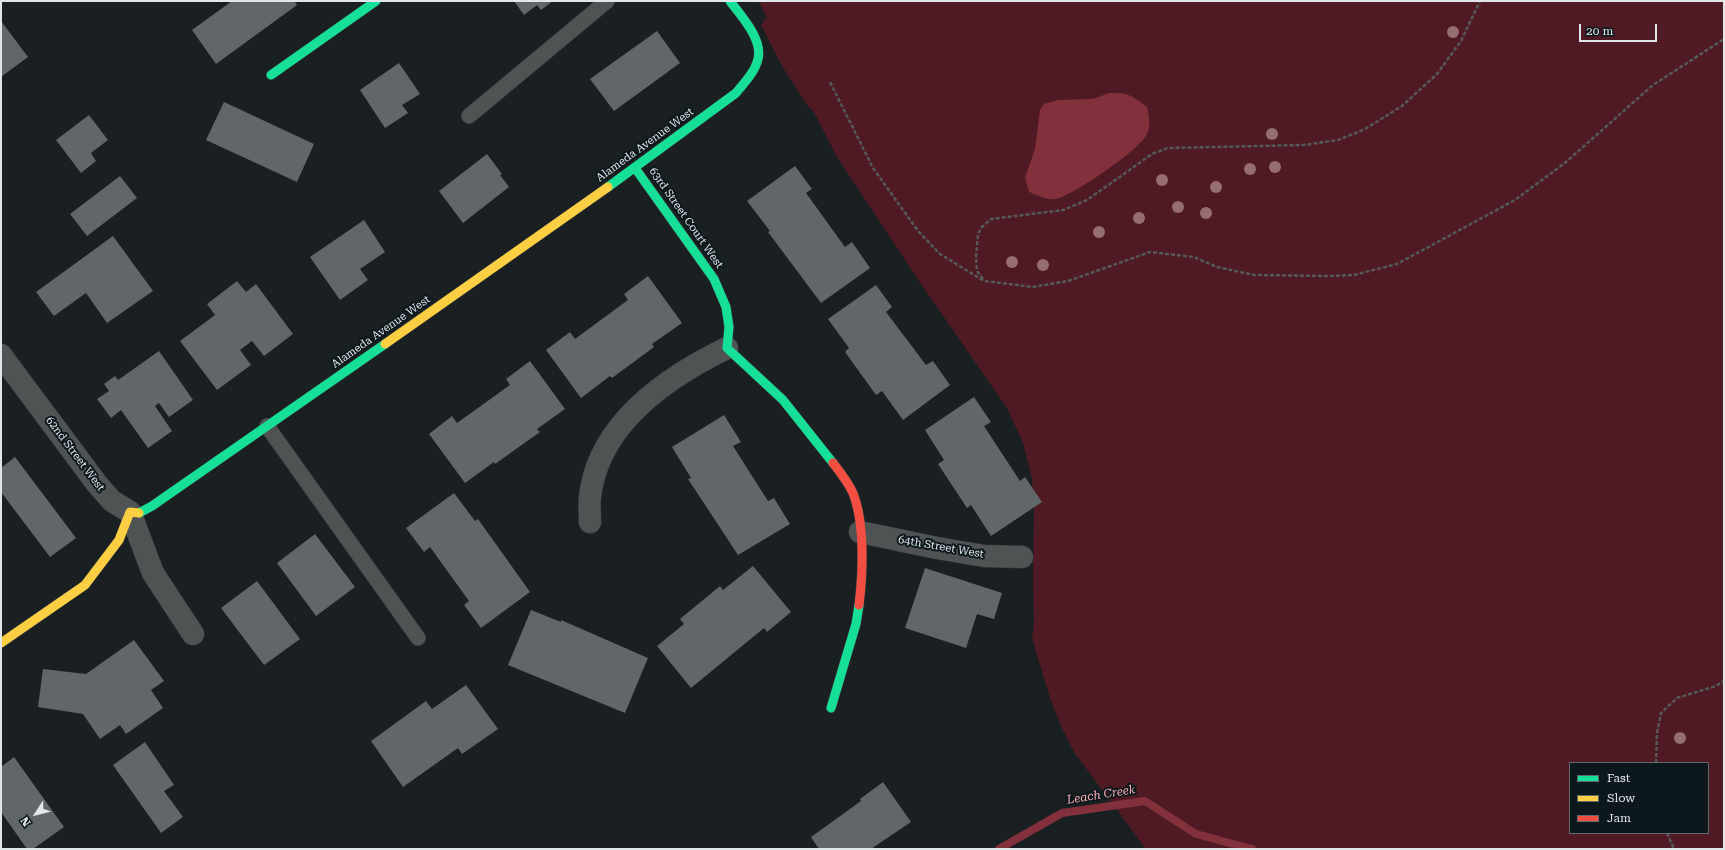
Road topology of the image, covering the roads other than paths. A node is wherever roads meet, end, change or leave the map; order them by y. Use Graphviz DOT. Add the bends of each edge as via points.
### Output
graph roads {
  1 [pos="376,1"];
  2 [pos="606,1"];
  3 [pos="730,1"];
  4 [pos="271,75"];
  5 [pos="469,116"];
  6 [pos="635,168"];
  7 [pos="727,348"];
  8 [pos="1,355"];
  9 [pos="267,426"];
  10 [pos="130,512"];
  11 [pos="590,522"];
  12 [pos="860,532"];
  13 [pos="1022,557"];
  14 [pos="193,634"];
  15 [pos="418,638"];
  16 [pos="1,644"];
  17 [pos="831,708"];
  1 -- 4 [label="street"];
  2 -- 5 [label="lane"];
  3 -- 6 [label="street, Alameda Avenue West" via="759,47 758,60 750,75 736,92"];
  6 -- 7 [label="street, 63rd Street Court West" via="714,279 726,307 729,327"];
  6 -- 9 [label="street, Alameda Avenue West"];
  7 -- 11 [label="street" via="668,382 637,406 621,424 594,475 590,497"];
  7 -- 12 [label="street" via="783,400 844,478 853,494"];
  8 -- 10 [label="street, 62nd Street West" via="97,484 112,501"];
  9 -- 10 [label="street, Alameda Avenue West" via="152,506 140,513"];
  9 -- 15 [label="lane"];
  10 -- 14 [label="street" via="153,573"];
  10 -- 16 [label="street" via="119,540 85,585"];
  12 -- 13 [label="street, 64th Street West" via="937,548"];
  12 -- 17 [label="street" via="862,580 856,624"];
}
